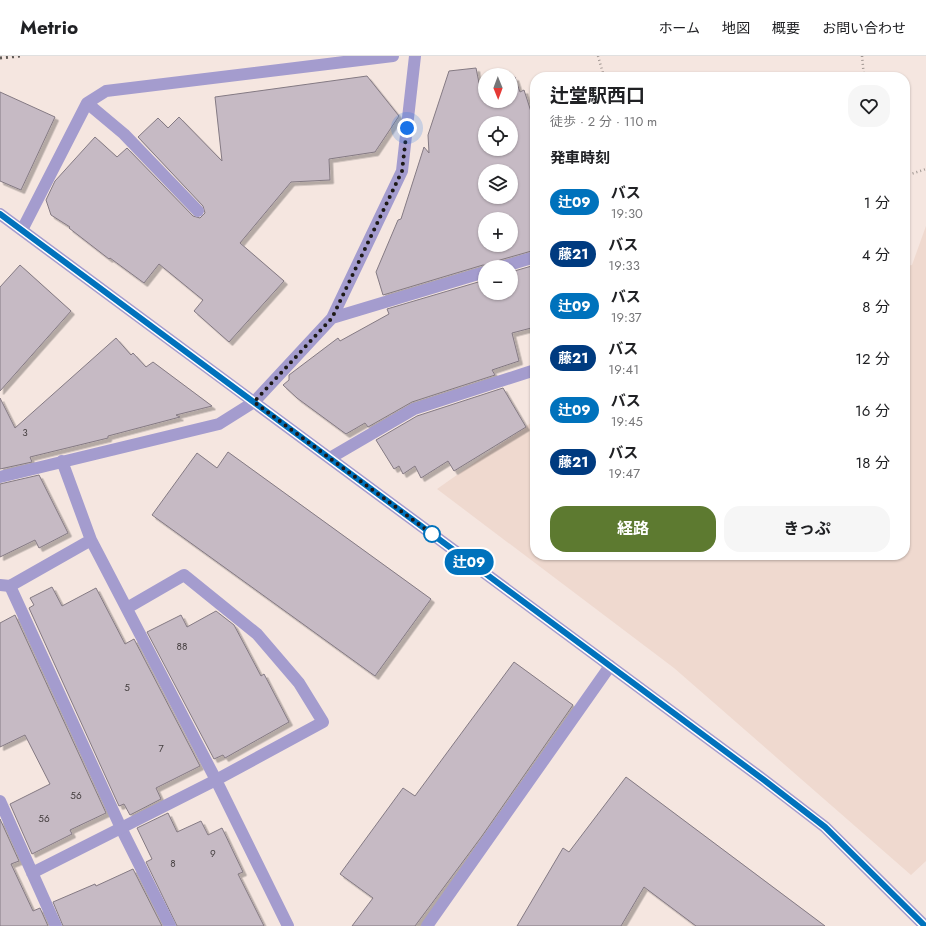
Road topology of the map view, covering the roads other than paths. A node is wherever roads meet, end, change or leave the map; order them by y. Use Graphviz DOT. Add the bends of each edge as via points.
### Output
graph roads {
  1 [pos="393,56"];
  2 [pos="415,56"];
  3 [pos="87,103"];
  4 [pos="198,211"];
  5 [pos="0,214"];
  6 [pos="22,230"];
  7 [pos="530,259"];
  8 [pos="518,262"];
  9 [pos="478,274"];
  10 [pos="332,318"];
  11 [pos="530,372"];
  12 [pos="254,402"];
  13 [pos="330,458"];
  14 [pos="62,461"];
  15 [pos="0,478"];
  16 [pos="91,540"];
  17 [pos="5,585"];
  18 [pos="127,608"];
  19 [pos="610,666"];
  20 [pos="216,780"];
  21 [pos="0,800"];
  22 [pos="121,828"];
  23 [pos="32,873"];
  24 [pos="56,926"];
  25 [pos="170,926"];
  26 [pos="288,926"];
  27 [pos="427,926"];
  28 [pos="925,926"];
  1 -- 3 [label="street" via="106,91"];
  2 -- 10 [label="street" via="402,171"];
  3 -- 4 [label="street" via="124,134"];
  3 -- 6 [label="street"];
  5 -- 6 [label="street"];
  6 -- 12 [label="street"];
  7 -- 8 [label="street"];
  9 -- 10 [label="street"];
  10 -- 12 [label="street"];
  11 -- 13 [label="street" via="414,409"];
  12 -- 13 [label="street"];
  12 -- 14 [label="street" via="219,424"];
  13 -- 19 [label="street"];
  14 -- 15 [label="street"];
  14 -- 16 [label="street"];
  16 -- 17 [label="street"];
  16 -- 18 [label="street"];
  17 -- 22 [label="street"];
  18 -- 20 [label="street"];
  18 -- 20 [label="street" via="184,575 257,634 299,683 323,722"];
  19 -- 27 [label="street"];
  19 -- 28 [label="street" via="825,827"];
  20 -- 22 [label="street"];
  20 -- 26 [label="street"];
  21 -- 23 [label="street"];
  22 -- 23 [label="street"];
  22 -- 25 [label="street"];
  23 -- 24 [label="street"];
}
